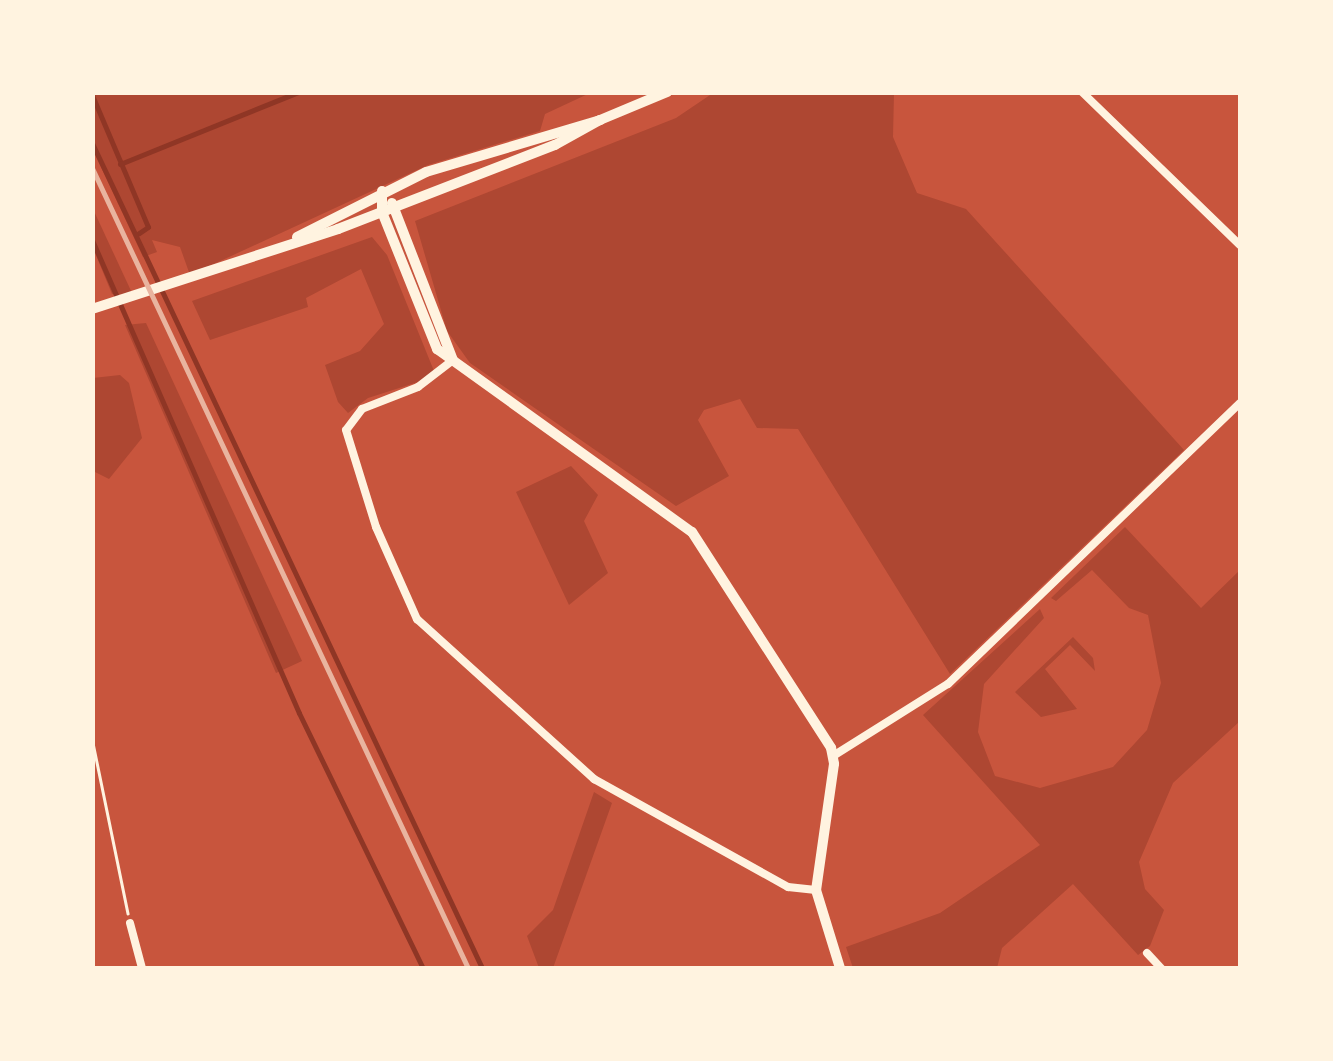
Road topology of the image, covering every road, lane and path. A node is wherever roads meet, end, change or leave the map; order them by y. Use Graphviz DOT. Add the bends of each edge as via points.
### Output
graph roads {
  1 [pos="667,92"];
  2 [pos="1082,92"];
  3 [pos="600,120"];
  4 [pos="382,191"];
  5 [pos="395,207"];
  6 [pos="382,212"];
  7 [pos="1240,245"];
  8 [pos="280,246"];
  9 [pos="92,308"];
  10 [pos="453,360"];
  11 [pos="1240,403"];
  12 [pos="92,738"];
  13 [pos="833,756"];
  14 [pos="816,890"];
  15 [pos="130,923"];
  16 [pos="1147,953"];
  17 [pos="142,968"];
  18 [pos="840,968"];
  19 [pos="1161,968"];
  1 -- 3 [label="street"];
  2 -- 7 [label="street"];
  3 -- 4 [label="street" via="494,149"];
  3 -- 5 [label="street" via="555,145"];
  4 -- 5 [label="street"];
  4 -- 6 [label="street"];
  4 -- 8 [label="street"];
  5 -- 6 [label="street"];
  5 -- 10 [label="street"];
  6 -- 8 [label="street"];
  6 -- 10 [label="street" via="430,339"];
  8 -- 9 [label="street"];
  10 -- 13 [label="street" via="692,532"];
  10 -- 14 [label="street" via="418,387 362,409 346,430 371,512 416,619 608,789 788,888"];
  11 -- 13 [label="street" via="948,684"];
  12 -- 15 [label="path"];
  13 -- 14 [label="street"];
  14 -- 18 [label="street"];
  15 -- 17 [label="street"];
  16 -- 19 [label="street"];
}
